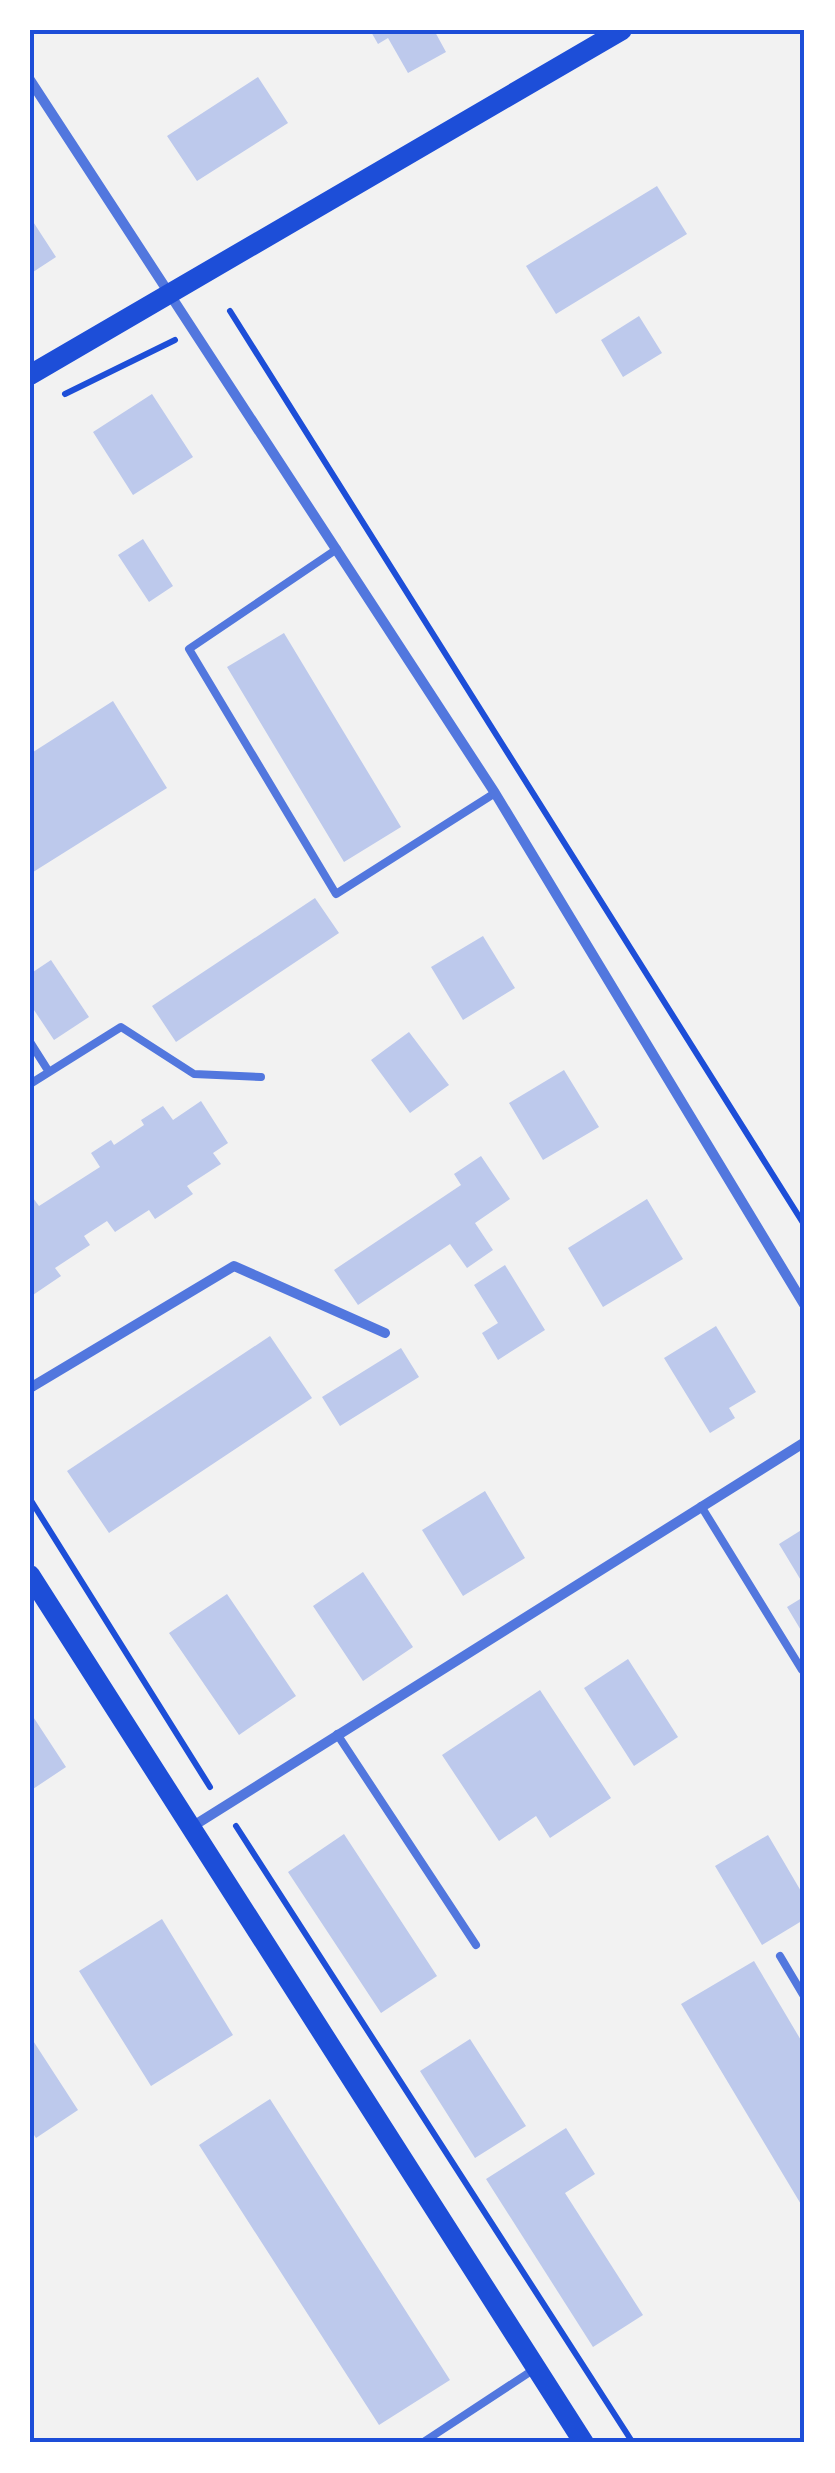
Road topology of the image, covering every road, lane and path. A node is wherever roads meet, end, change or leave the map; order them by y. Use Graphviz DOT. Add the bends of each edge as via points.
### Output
graph roads {
  1 [pos="622,30"];
  2 [pos="30,80"];
  3 [pos="170,294"];
  4 [pos="230,311"];
  5 [pos="194,330"];
  6 [pos="30,374"];
  7 [pos="50,402"];
  8 [pos="337,549"];
  9 [pos="495,793"];
  10 [pos="30,1042"];
  11 [pos="49,1072"];
  12 [pos="261,1077"];
  13 [pos="30,1084"];
  14 [pos="805,1226"];
  15 [pos="805,1306"];
  16 [pos="386,1333"];
  17 [pos="30,1388"];
  18 [pos="805,1442"];
  19 [pos="30,1499"];
  20 [pos="701,1506"];
  21 [pos="30,1576"];
  22 [pos="802,1670"];
  23 [pos="337,1734"];
  24 [pos="204,1780"];
  25 [pos="190,1828"];
  26 [pos="257,1862"];
  27 [pos="476,1945"];
  28 [pos="780,1956"];
  29 [pos="805,1998"];
  30 [pos="536,2368"];
  31 [pos="422,2443"];
  32 [pos="584,2443"];
  33 [pos="634,2443"];
  1 -- 3 [label="main road"];
  2 -- 3 [label="street"];
  3 -- 5 [label="street"];
  3 -- 6 [label="main road"];
  4 -- 14 [label="path"];
  5 -- 7 [label="path"];
  5 -- 8 [label="street"];
  8 -- 9 [label="street"];
  8 -- 9 [label="lane" via="189,649 336,894"];
  9 -- 15 [label="street"];
  10 -- 11 [label="lane"];
  11 -- 12 [label="lane" via="121,1027 194,1074"];
  11 -- 13 [label="lane"];
  16 -- 17 [label="street" via="234,1266"];
  18 -- 20 [label="street"];
  19 -- 24 [label="path"];
  20 -- 22 [label="lane"];
  20 -- 23 [label="street"];
  21 -- 25 [label="main road"];
  23 -- 25 [label="street"];
  23 -- 27 [label="lane"];
  25 -- 30 [label="main road"];
  26 -- 33 [label="path"];
  28 -- 29 [label="lane"];
  30 -- 31 [label="lane"];
  30 -- 32 [label="main road"];
}
